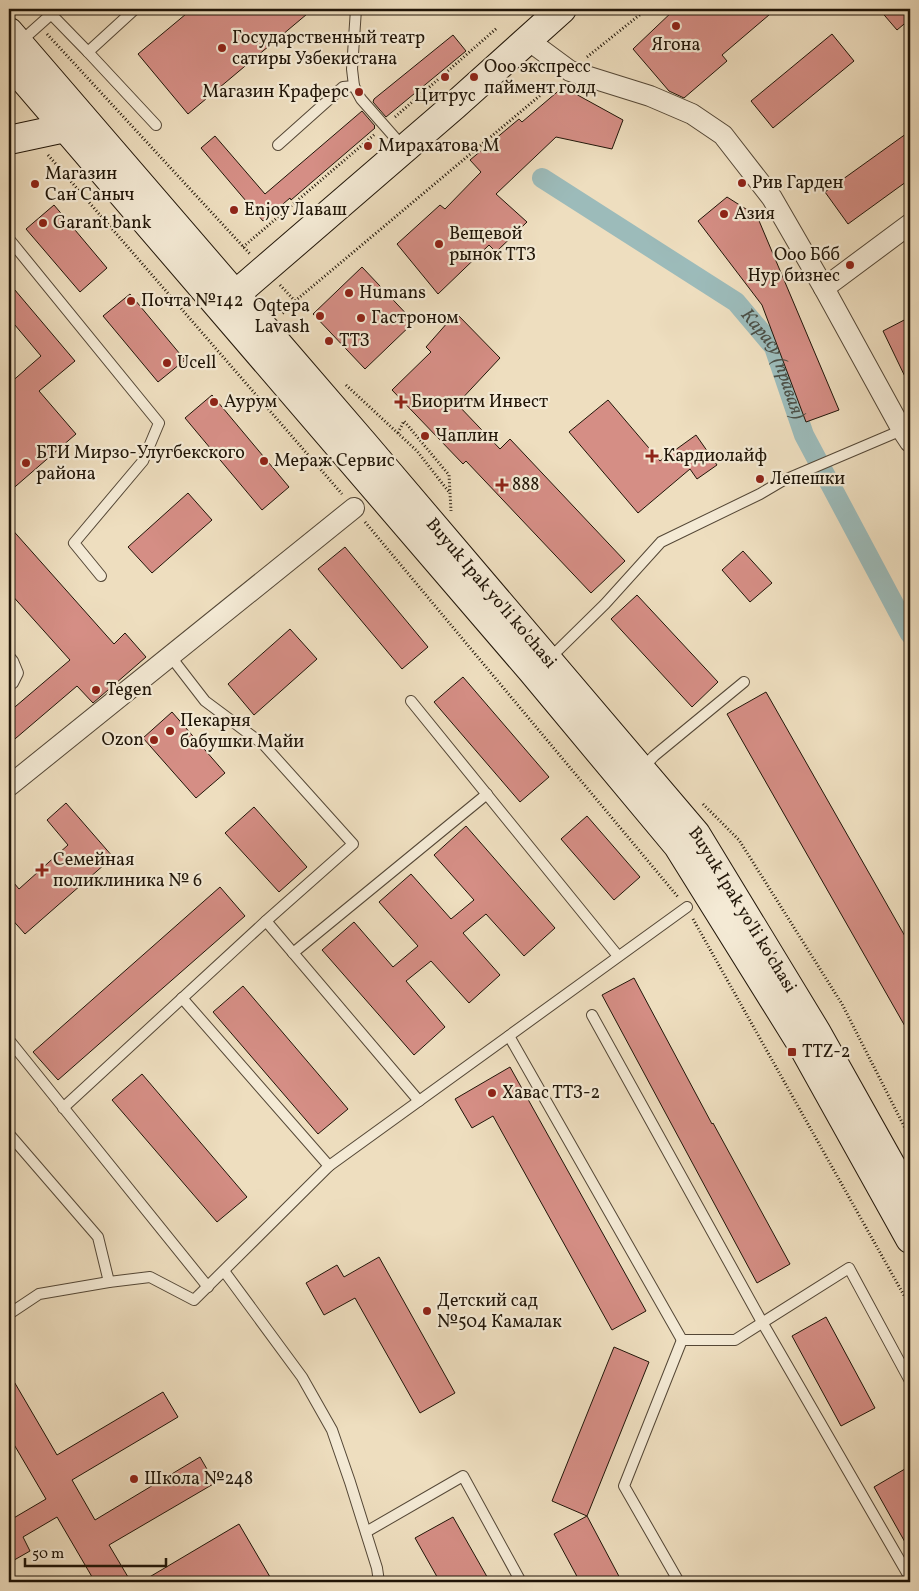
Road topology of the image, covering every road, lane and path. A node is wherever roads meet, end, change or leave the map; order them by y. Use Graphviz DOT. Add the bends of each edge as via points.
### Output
graph roads {
  1 [pos="135,9"];
  2 [pos="356,9"];
  3 [pos="647,9"];
  4 [pos="54,11"];
  5 [pos="552,12"];
  6 [pos="39,25"];
  7 [pos="497,28"];
  8 [pos="528,40"];
  9 [pos="11,46"];
  10 [pos="88,52"];
  11 [pos="570,71"];
  12 [pos="354,86"];
  13 [pos="73,122"];
  14 [pos="156,125"];
  15 [pos="385,125"];
  16 [pos="20,138"];
  17 [pos="278,145"];
  18 [pos="404,149"];
  19 [pos="910,224"];
  20 [pos="9,239"];
  21 [pos="242,247"];
  22 [pos="265,268"];
  23 [pos="824,288"];
  24 [pos="227,301"];
  25 [pos="295,301"];
  26 [pos="277,320"];
  27 [pos="340,380"];
  28 [pos="906,436"];
  29 [pos="342,486"];
  30 [pos="338,490"];
  31 [pos="450,493"];
  32 [pos="354,508"];
  33 [pos="374,520"];
  34 [pos="367,524"];
  35 [pos="100,576"];
  36 [pos="9,656"];
  37 [pos="171,656"];
  38 [pos="548,659"];
  39 [pos="744,682"];
  40 [pos="9,686"];
  41 [pos="411,701"];
  42 [pos="641,770"];
  43 [pos="9,786"];
  44 [pos="487,794"];
  45 [pos="687,907"];
  46 [pos="266,921"];
  47 [pos="293,953"];
  48 [pos="618,956"];
  49 [pos="182,998"];
  50 [pos="592,1015"];
  51 [pos="509,1036"];
  52 [pos="9,1040"];
  53 [pos="419,1101"];
  54 [pos="64,1108"];
  55 [pos="9,1134"];
  56 [pos="329,1166"];
  57 [pos="910,1199"];
  58 [pos="910,1239"];
  59 [pos="224,1270"];
  60 [pos="109,1282"];
  61 [pos="208,1287"];
  62 [pos="910,1306"];
  63 [pos="9,1314"];
  64 [pos="762,1322"];
  65 [pos="682,1340"];
  66 [pos="910,1381"];
  67 [pos="366,1532"];
  68 [pos="910,1578"];
  69 [pos="379,1582"];
  70 [pos="521,1582"];
  71 [pos="679,1582"];
  1 -- 10 [label="lane"];
  2 -- 12 [label="lane"];
  3 -- 11 [label="path"];
  4 -- 6 [label="lane"];
  4 -- 10 [label="lane"];
  5 -- 8 [label="main road"];
  6 -- 9 [label="lane"];
  6 -- 21 [label="path"];
  7 -- 15 [label="path"];
  8 -- 11 [label="street"];
  8 -- 18 [label="main road"];
  9 -- 13 [label="main road"];
  10 -- 14 [label="lane"];
  11 -- 23 [label="street" via="650,96 692,114 723,135 772,198"];
  11 -- 25 [label="path"];
  12 -- 15 [label="lane" via="361,99"];
  12 -- 17 [label="lane" via="343,87"];
  13 -- 16 [label="main road"];
  13 -- 24 [label="main road"];
  15 -- 18 [label="lane"];
  15 -- 21 [label="path"];
  16 -- 30 [label="path"];
  18 -- 22 [label="main road"];
  19 -- 23 [label="street"];
  20 -- 35 [label="lane" via="160,423 143,461 74,543"];
  21 -- 22 [label="path"];
  22 -- 24 [label="main road"];
  22 -- 25 [label="path"];
  23 -- 28 [label="street"];
  24 -- 38 [label="main road, Buyuk Ipak yo'li ko'chasi"];
  24 -- 58 [label="main road, Buyuk Ipak yo'li ko'chasi" via="678,846 802,1045"];
  25 -- 26 [label="path"];
  27 -- 31 [label="path" via="417,452"];
  28 -- 38 [label="lane" via="858,447 661,542 605,604"];
  29 -- 30 [label="path"];
  30 -- 32 [label="path"];
  32 -- 34 [label="path"];
  32 -- 37 [label="street"];
  33 -- 34 [label="path"];
  34 -- 45 [label="path"];
  36 -- 40 [label="lane" via="18,673"];
  37 -- 43 [label="street"];
  37 -- 46 [label="lane" via="205,701 264,745 352,844"];
  38 -- 42 [label="main road, Buyuk Ipak yo'li ko'chasi"];
  39 -- 42 [label="lane"];
  41 -- 44 [label="lane"];
  42 -- 57 [label="main road, Buyuk Ipak yo'li ko'chasi" via="696,834 818,1034"];
  44 -- 47 [label="lane"];
  44 -- 48 [label="lane"];
  45 -- 48 [label="lane"];
  45 -- 62 [label="path"];
  46 -- 47 [label="lane"];
  46 -- 49 [label="lane"];
  47 -- 53 [label="lane"];
  48 -- 51 [label="lane"];
  49 -- 54 [label="lane"];
  49 -- 56 [label="lane"];
  50 -- 64 [label="lane"];
  51 -- 53 [label="lane"];
  51 -- 65 [label="lane"];
  52 -- 54 [label="lane"];
  53 -- 56 [label="lane"];
  54 -- 61 [label="lane"];
  55 -- 60 [label="lane" via="98,1237"];
  56 -- 59 [label="lane"];
  59 -- 61 [label="lane"];
  59 -- 67 [label="lane" via="302,1378 332,1430"];
  60 -- 61 [label="lane" via="150,1277 194,1300"];
  60 -- 63 [label="lane" via="39,1294"];
  64 -- 65 [label="lane" via="735,1340"];
  64 -- 66 [label="lane" via="849,1268"];
  64 -- 68 [label="lane"];
  65 -- 71 [label="lane" via="624,1486"];
  67 -- 69 [label="lane"];
  67 -- 70 [label="lane" via="463,1476"];
}
